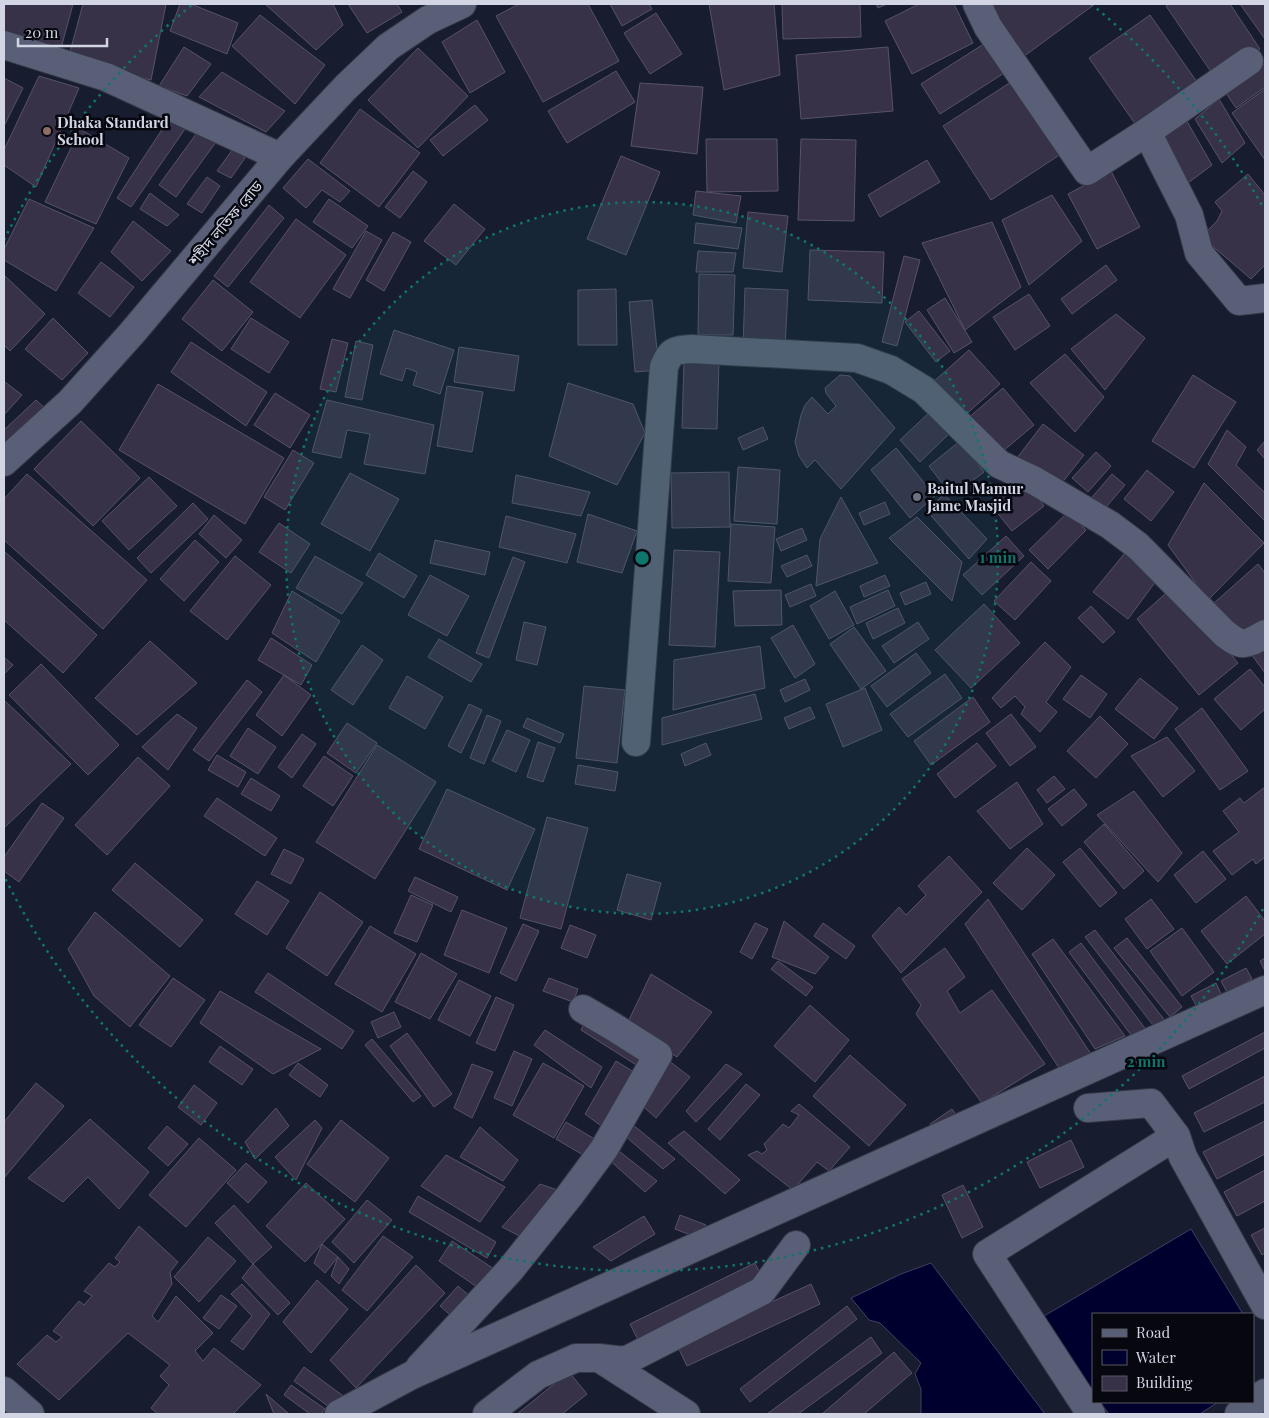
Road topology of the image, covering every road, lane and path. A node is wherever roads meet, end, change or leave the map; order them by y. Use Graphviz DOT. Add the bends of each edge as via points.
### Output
graph roads {
  1 [pos="462,4"];
  2 [pos="977,4"];
  3 [pos="4,45"];
  4 [pos="1250,61"];
  5 [pos="1148,132"];
  6 [pos="280,157"];
  7 [pos="1265,298"];
  8 [pos="4,462"];
  9 [pos="1265,634"];
  10 [pos="636,742"];
  11 [pos="1265,990"];
  12 [pos="583,1009"];
  13 [pos="1088,1108"];
  14 [pos="1176,1136"];
  15 [pos="796,1244"];
  16 [pos="1265,1305"];
  17 [pos="599,1358"];
  18 [pos="412,1375"];
  19 [pos="4,1391"];
  20 [pos="1265,1394"];
  21 [pos="1254,1402"];
  22 [pos="1253,1403"];
  23 [pos="30,1414"];
  24 [pos="339,1414"];
  25 [pos="487,1414"];
  26 [pos="686,1414"];
  27 [pos="1090,1414"];
  28 [pos="1239,1414"];
  1 -- 6 [label="street, শহীদ লতিফ রোড" via="428,20 388,47"];
  2 -- 5 [label="street" via="988,27 1087,171"];
  3 -- 6 [label="street" via="106,77"];
  4 -- 5 [label="street"];
  5 -- 7 [label="street" via="1189,215 1199,253 1239,301"];
  6 -- 8 [label="street, শহীদ লতিফ রোড" via="120,347 70,402"];
  9 -- 10 [label="street" via="1246,644 1235,642 1138,546 1110,525 1044,486 999,464 924,390 891,370 857,358 676,350 668,356 664,367"];
  11 -- 18 [label="street"];
  12 -- 18 [label="street" via="658,1055 604,1149 570,1195 510,1270"];
  13 -- 14 [label="street" via="1150,1103"];
  14 -- 16 [label="street" via="1182,1157"];
  14 -- 27 [label="street" via="987,1254"];
  15 -- 17 [label="street" via="762,1291 625,1361"];
  17 -- 25 [label="street" via="576,1358 538,1375"];
  17 -- 26 [label="street"];
  18 -- 24 [label="street"];
  19 -- 23 [label="street"];
  20 -- 21 [label="street"];
  22 -- 28 [label="street"];
}
